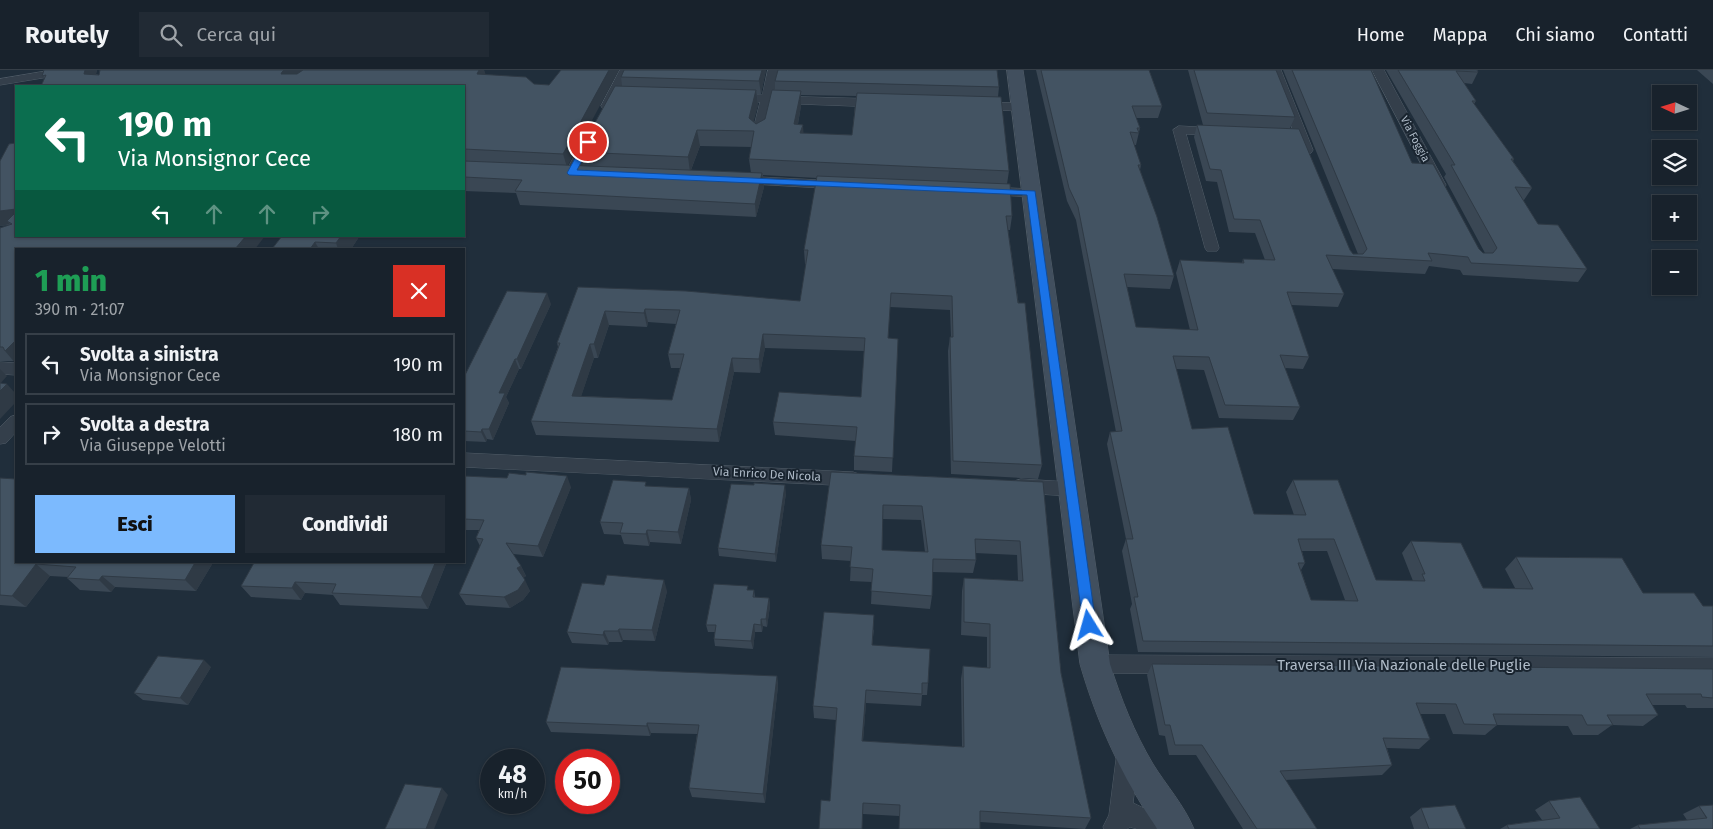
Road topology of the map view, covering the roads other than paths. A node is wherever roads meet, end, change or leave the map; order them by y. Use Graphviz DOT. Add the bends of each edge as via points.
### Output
graph roads {
  1 [pos="74,70"];
  2 [pos="626,70"];
  3 [pos="774,70"];
  4 [pos="1015,70"];
  5 [pos="1275,70"];
  6 [pos="1378,70"];
  7 [pos="0,82"];
  8 [pos="718,98"];
  9 [pos="766,100"];
  10 [pos="893,104"];
  11 [pos="961,106"];
  12 [pos="1020,107"];
  13 [pos="1236,132"];
  14 [pos="758,134"];
  15 [pos="1282,134"];
  16 [pos="1301,135"];
  17 [pos="1312,162"];
  18 [pos="591,174"];
  19 [pos="728,180"];
  20 [pos="855,185"];
  21 [pos="973,190"];
  22 [pos="1032,193"];
  23 [pos="1447,200"];
  24 [pos="1212,248"];
  25 [pos="0,368"];
  26 [pos="15,369"];
  27 [pos="465,460"];
  28 [pos="866,479"];
  29 [pos="1000,485"];
  30 [pos="1070,489"];
  31 [pos="1095,664"];
  32 [pos="1713,668"];
  33 [pos="1128,751"];
  34 [pos="1117,824"];
  35 [pos="1152,829"];
  36 [pos="1177,829"];
  1 -- 7 [label="street"];
  2 -- 18 [label="street" via="618,95 567,172"];
  3 -- 9 [label="street"];
  4 -- 12 [label="main road"];
  5 -- 16 [label="street"];
  6 -- 23 [label="street, Via Foggia"];
  8 -- 9 [label="street"];
  9 -- 10 [label="street"];
  9 -- 14 [label="street"];
  11 -- 12 [label="street"];
  12 -- 22 [label="main road"];
  13 -- 24 [label="street" via="1180,130"];
  15 -- 16 [label="street"];
  16 -- 17 [label="street"];
  19 -- 20 [label="street"];
  21 -- 22 [label="street"];
  22 -- 30 [label="main road"];
  25 -- 26 [label="street"];
  27 -- 28 [label="street, Via Enrico De Nicola"];
  29 -- 30 [label="street"];
  30 -- 31 [label="main road"];
  31 -- 32 [label="street, Traversa III Via Nazionale delle Puglie"];
  31 -- 33 [label="main road" via="1111,714"];
  33 -- 34 [label="street"];
  33 -- 36 [label="main road"];
  34 -- 35 [label="street" via="1131,814 1148,823"];
}
